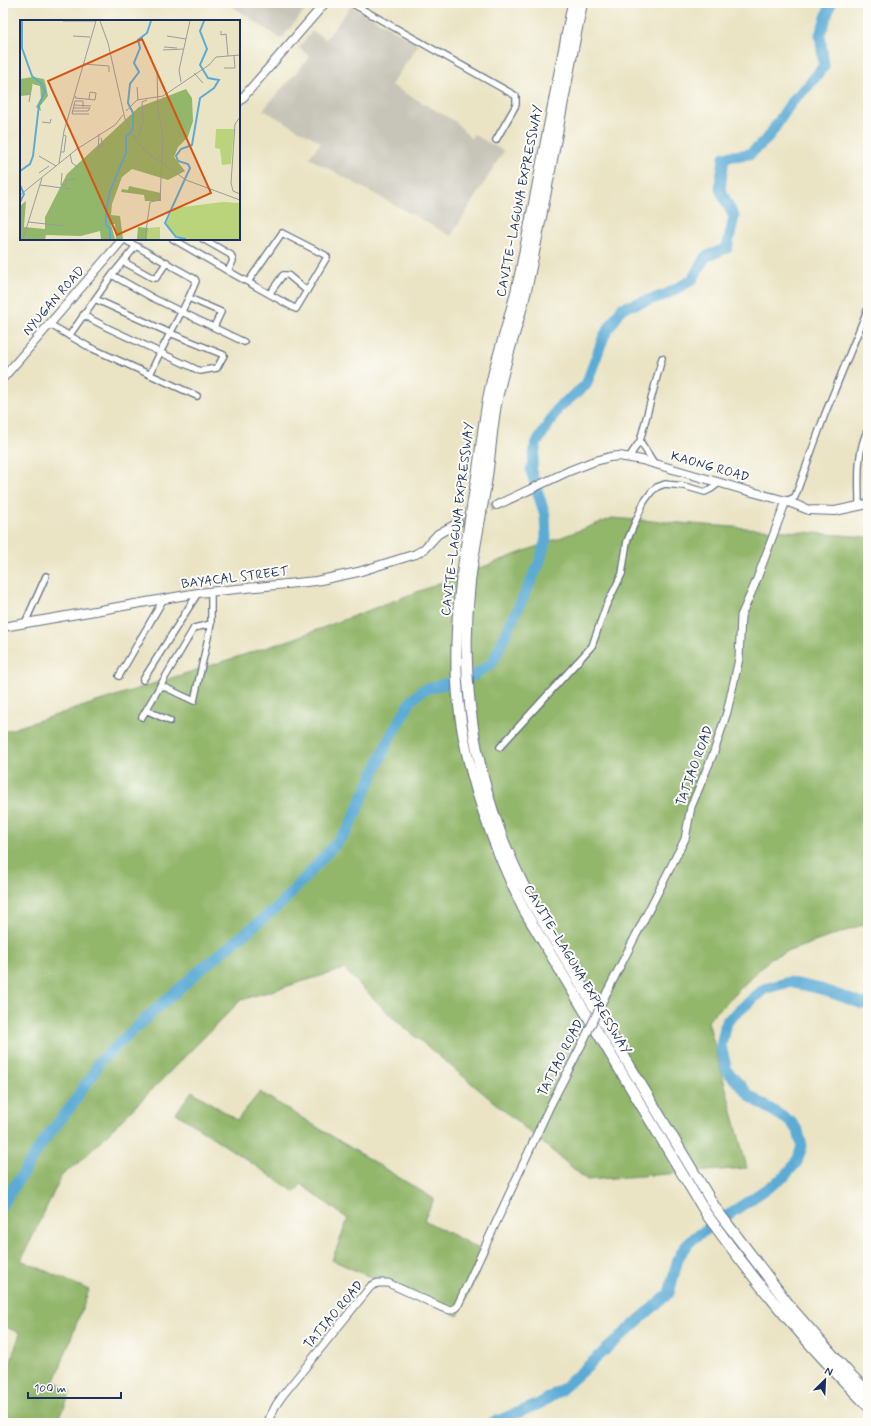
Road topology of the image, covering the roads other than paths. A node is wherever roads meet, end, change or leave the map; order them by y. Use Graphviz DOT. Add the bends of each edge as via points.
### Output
graph roads {
  1 [pos="325,3"];
  2 [pos="351,3"];
  3 [pos="573,3"];
  4 [pos="582,3"];
  5 [pos="240,101"];
  6 [pos="496,140"];
  7 [pos="122,240"];
  8 [pos="125,240"];
  9 [pos="175,240"];
  10 [pos="205,240"];
  11 [pos="136,246"];
  12 [pos="124,262"];
  13 [pos="166,262"];
  14 [pos="228,271"];
  15 [pos="112,276"];
  16 [pos="248,282"];
  17 [pos="307,291"];
  18 [pos="270,293"];
  19 [pos="95,298"];
  20 [pos="190,298"];
  21 [pos="868,308"];
  22 [pos="182,312"];
  23 [pos="83,315"];
  24 [pos="49,324"];
  25 [pos="214,327"];
  26 [pos="170,333"];
  27 [pos="69,336"];
  28 [pos="244,342"];
  29 [pos="159,353"];
  30 [pos="662,358"];
  31 [pos="150,375"];
  32 [pos="3,378"];
  33 [pos="197,396"];
  34 [pos="868,429"];
  35 [pos="640,441"];
  36 [pos="628,457"];
  37 [pos="654,463"];
  38 [pos="719,483"];
  39 [pos="786,501"];
  40 [pos="868,504"];
  41 [pos="497,505"];
  42 [pos="859,506"];
  43 [pos="458,523"];
  44 [pos="46,576"];
  45 [pos="211,591"];
  46 [pos="198,593"];
  47 [pos="163,600"];
  48 [pos="26,623"];
  49 [pos="211,624"];
  50 [pos="3,627"];
  51 [pos="119,676"];
  52 [pos="144,680"];
  53 [pos="160,685"];
  54 [pos="146,710"];
  55 [pos="142,717"];
  56 [pos="170,721"];
  57 [pos="466,723"];
  58 [pos="500,746"];
  59 [pos="730,1238"];
  60 [pos="868,1392"];
  61 [pos="868,1406"];
  62 [pos="267,1423"];
  1 -- 5 [label="main road"];
  2 -- 6 [label="street" via="516,96 516,105"];
  3 -- 57 [label="highway, CAVITE–LAGUNA EXPRESSWAY" via="521,270 485,411 463,565 457,637 457,685"];
  4 -- 57 [label="highway, CAVITE–LAGUNA EXPRESSWAY" via="527,285 498,394 491,436 472,567 466,632"];
  7 -- 24 [label="main road, NYUGAN ROAD"];
  8 -- 11 [label="street"];
  9 -- 14 [label="street"];
  10 -- 14 [label="street" via="231,255 233,261"];
  11 -- 12 [label="street"];
  11 -- 13 [label="street"];
  12 -- 13 [label="street" via="153,278 156,278"];
  12 -- 15 [label="street"];
  13 -- 20 [label="street" via="195,278"];
  14 -- 16 [label="street"];
  15 -- 19 [label="street"];
  15 -- 22 [label="street"];
  16 -- 17 [label="street" via="282,233 327,257"];
  16 -- 18 [label="street"];
  17 -- 18 [label="street" via="296,309"];
  17 -- 18 [label="street" via="288,275 283,275"];
  19 -- 23 [label="street"];
  19 -- 26 [label="street"];
  20 -- 22 [label="street"];
  20 -- 25 [label="street" via="221,312"];
  21 -- 39 [label="street" via="825,414 798,492 795,497"];
  22 -- 25 [label="street"];
  22 -- 26 [label="street"];
  23 -- 27 [label="street"];
  23 -- 29 [label="street"];
  24 -- 27 [label="street"];
  24 -- 32 [label="main road, NYUGAN ROAD"];
  25 -- 28 [label="street"];
  26 -- 29 [label="street"];
  26 -- 29 [label="street" via="224,355 217,368 200,371"];
  27 -- 31 [label="street"];
  29 -- 31 [label="street"];
  30 -- 35 [label="street"];
  31 -- 33 [label="street"];
  34 -- 42 [label="street" via="862,441 859,458"];
  35 -- 36 [label="street"];
  35 -- 37 [label="street"];
  36 -- 37 [label="main road, KAONG ROAD"];
  36 -- 41 [label="main road, KAONG ROAD" via="600,459"];
  37 -- 38 [label="main road, KAONG ROAD"];
  38 -- 39 [label="main road, KAONG ROAD"];
  38 -- 58 [label="street" via="705,492 665,484 657,486 652,491 644,502 627,541 622,574 606,606 592,646"];
  39 -- 42 [label="main road, KAONG ROAD" via="809,510 835,511"];
  39 -- 62 [label="street, TATIAO ROAD, bridge" via="741,616 739,658 727,712 714,752 691,807 685,839 546,1115 457,1307 451,1310 443,1308 388,1283 371,1286 283,1395"];
  40 -- 42 [label="main road, KAONG ROAD"];
  43 -- 45 [label="main road, BAYACAL STREET" via="438,534 416,554 358,572 316,581"];
  44 -- 48 [label="street"];
  45 -- 46 [label="main road, BAYACAL STREET"];
  45 -- 49 [label="street"];
  46 -- 47 [label="main road, BAYACAL STREET"];
  46 -- 52 [label="street"];
  47 -- 48 [label="main road, BAYACAL STREET"];
  47 -- 51 [label="street"];
  48 -- 50 [label="main road, BAYACAL STREET"];
  49 -- 53 [label="street" via="194,628"];
  49 -- 53 [label="street" via="194,701"];
  53 -- 54 [label="street"];
  54 -- 55 [label="street"];
  54 -- 56 [label="street"];
  57 -- 59 [label="highway, CAVITE–LAGUNA EXPRESSWAY" via="513,866 533,905 711,1212"];
  59 -- 60 [label="highway, CAVITE–LAGUNA EXPRESSWAY"];
  59 -- 61 [label="highway, CAVITE–LAGUNA EXPRESSWAY" via="784,1316"];
}
